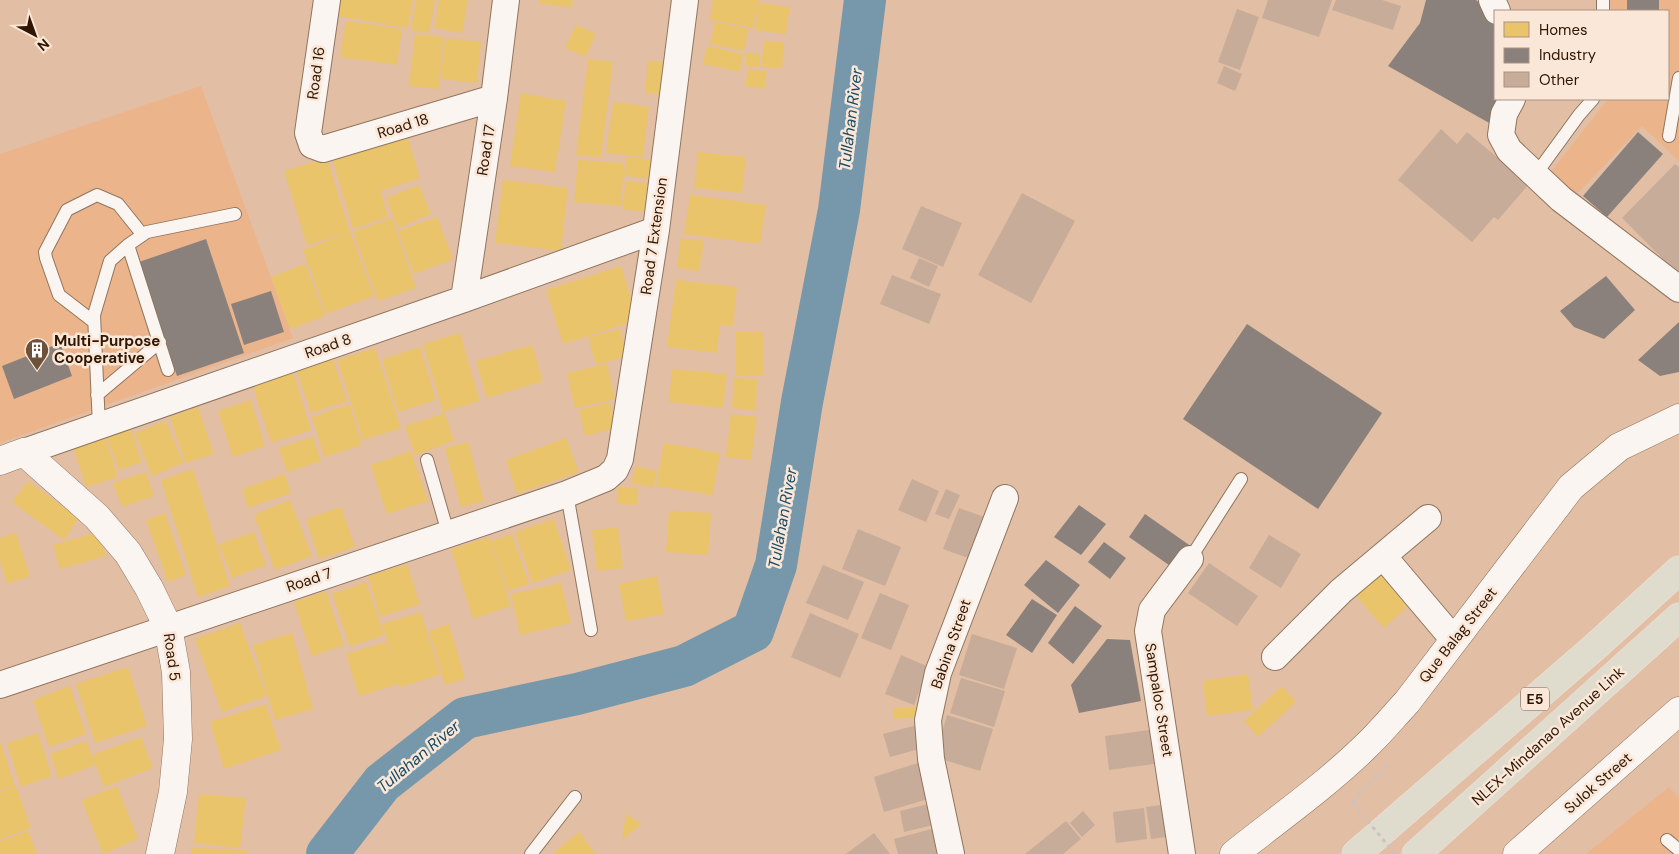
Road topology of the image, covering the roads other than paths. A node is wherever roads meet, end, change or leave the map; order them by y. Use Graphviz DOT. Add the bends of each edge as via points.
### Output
graph roads {
  1 [pos="327,0"];
  2 [pos="506,0"];
  3 [pos="681,2"];
  4 [pos="1679,78"];
  5 [pos="494,98"];
  6 [pos="1511,100"];
  7 [pos="1592,100"];
  8 [pos="1669,136"];
  9 [pos="312,145"];
  10 [pos="1536,174"];
  11 [pos="235,214"];
  12 [pos="656,230"];
  13 [pos="142,234"];
  14 [pos="128,245"];
  15 [pos="1679,289"];
  16 [pos="464,299"];
  17 [pos="94,322"];
  18 [pos="160,342"];
  19 [pos="168,370"];
  20 [pos="97,394"];
  21 [pos="1679,418"];
  22 [pos="99,426"];
  23 [pos="12,456"];
  24 [pos="427,460"];
  25 [pos="615,470"];
  26 [pos="1241,479"];
  27 [pos="568,494"];
  28 [pos="1005,498"];
  29 [pos="1428,518"];
  30 [pos="448,533"];
  31 [pos="1383,556"];
  32 [pos="1190,559"];
  33 [pos="1679,570"];
  34 [pos="1679,617"];
  35 [pos="168,628"];
  36 [pos="591,630"];
  37 [pos="1454,640"];
  38 [pos="1275,657"];
  39 [pos="0,685"];
  40 [pos="1679,711"];
  41 [pos="575,797"];
  42 [pos="1667,840"];
  43 [pos="1679,850"];
  44 [pos="156,852"];
  45 [pos="531,854"];
  46 [pos="951,854"];
  47 [pos="1182,854"];
  48 [pos="1234,854"];
  49 [pos="1356,854"];
  50 [pos="1416,854"];
  51 [pos="1516,854"];
  1 -- 9 [label="street, Road 16" via="308,133"];
  2 -- 5 [label="street, Road 17"];
  3 -- 12 [label="street, Road 7 Extension"];
  4 -- 8 [label="lane"];
  5 -- 9 [label="street, Road 18" via="323,149"];
  5 -- 16 [label="street, Road 17"];
  6 -- 10 [label="street" via="1504,114 1501,135 1509,150"];
  7 -- 10 [label="lane"];
  10 -- 15 [label="street" via="1561,199"];
  11 -- 13 [label="lane"];
  12 -- 16 [label="street, Road 8"];
  12 -- 25 [label="street, Road 7 Extension" via="620,459"];
  13 -- 14 [label="lane"];
  13 -- 17 [label="lane" via="118,204 97,195 67,210 63,217 45,252 46,258 60,295"];
  14 -- 17 [label="lane" via="110,261"];
  14 -- 18 [label="lane"];
  16 -- 22 [label="street, Road 8"];
  17 -- 20 [label="lane"];
  18 -- 19 [label="lane"];
  18 -- 20 [label="lane"];
  20 -- 22 [label="lane"];
  21 -- 37 [label="street, Que Balag Street" via="1619,447 1571,487"];
  22 -- 23 [label="street, Road 8"];
  23 -- 35 [label="street, Road 5" via="97,517 128,553"];
  24 -- 30 [label="lane"];
  25 -- 27 [label="street, Road 7" via="606,478"];
  26 -- 32 [label="lane"];
  27 -- 30 [label="street, Road 7"];
  27 -- 36 [label="lane"];
  28 -- 46 [label="street, Babina Street" via="938,673 928,720 931,759"];
  29 -- 31 [label="street"];
  30 -- 35 [label="street, Road 7"];
  31 -- 37 [label="street"];
  31 -- 38 [label="street" via="1341,591"];
  32 -- 47 [label="street, Sampaloc Street" via="1152,610 1148,631"];
  33 -- 49 [label="highway, E5"];
  34 -- 50 [label="highway, NLEX-Mindanao Avenue Link / E5"];
  35 -- 39 [label="street, Road 7"];
  35 -- 44 [label="street, Road 5" via="176,672 178,739 173,792"];
  37 -- 48 [label="street, Que Balag Street" via="1407,702 1365,747"];
  40 -- 51 [label="street, Sulok Street"];
  41 -- 45 [label="lane"];
  42 -- 43 [label="lane"];
}
